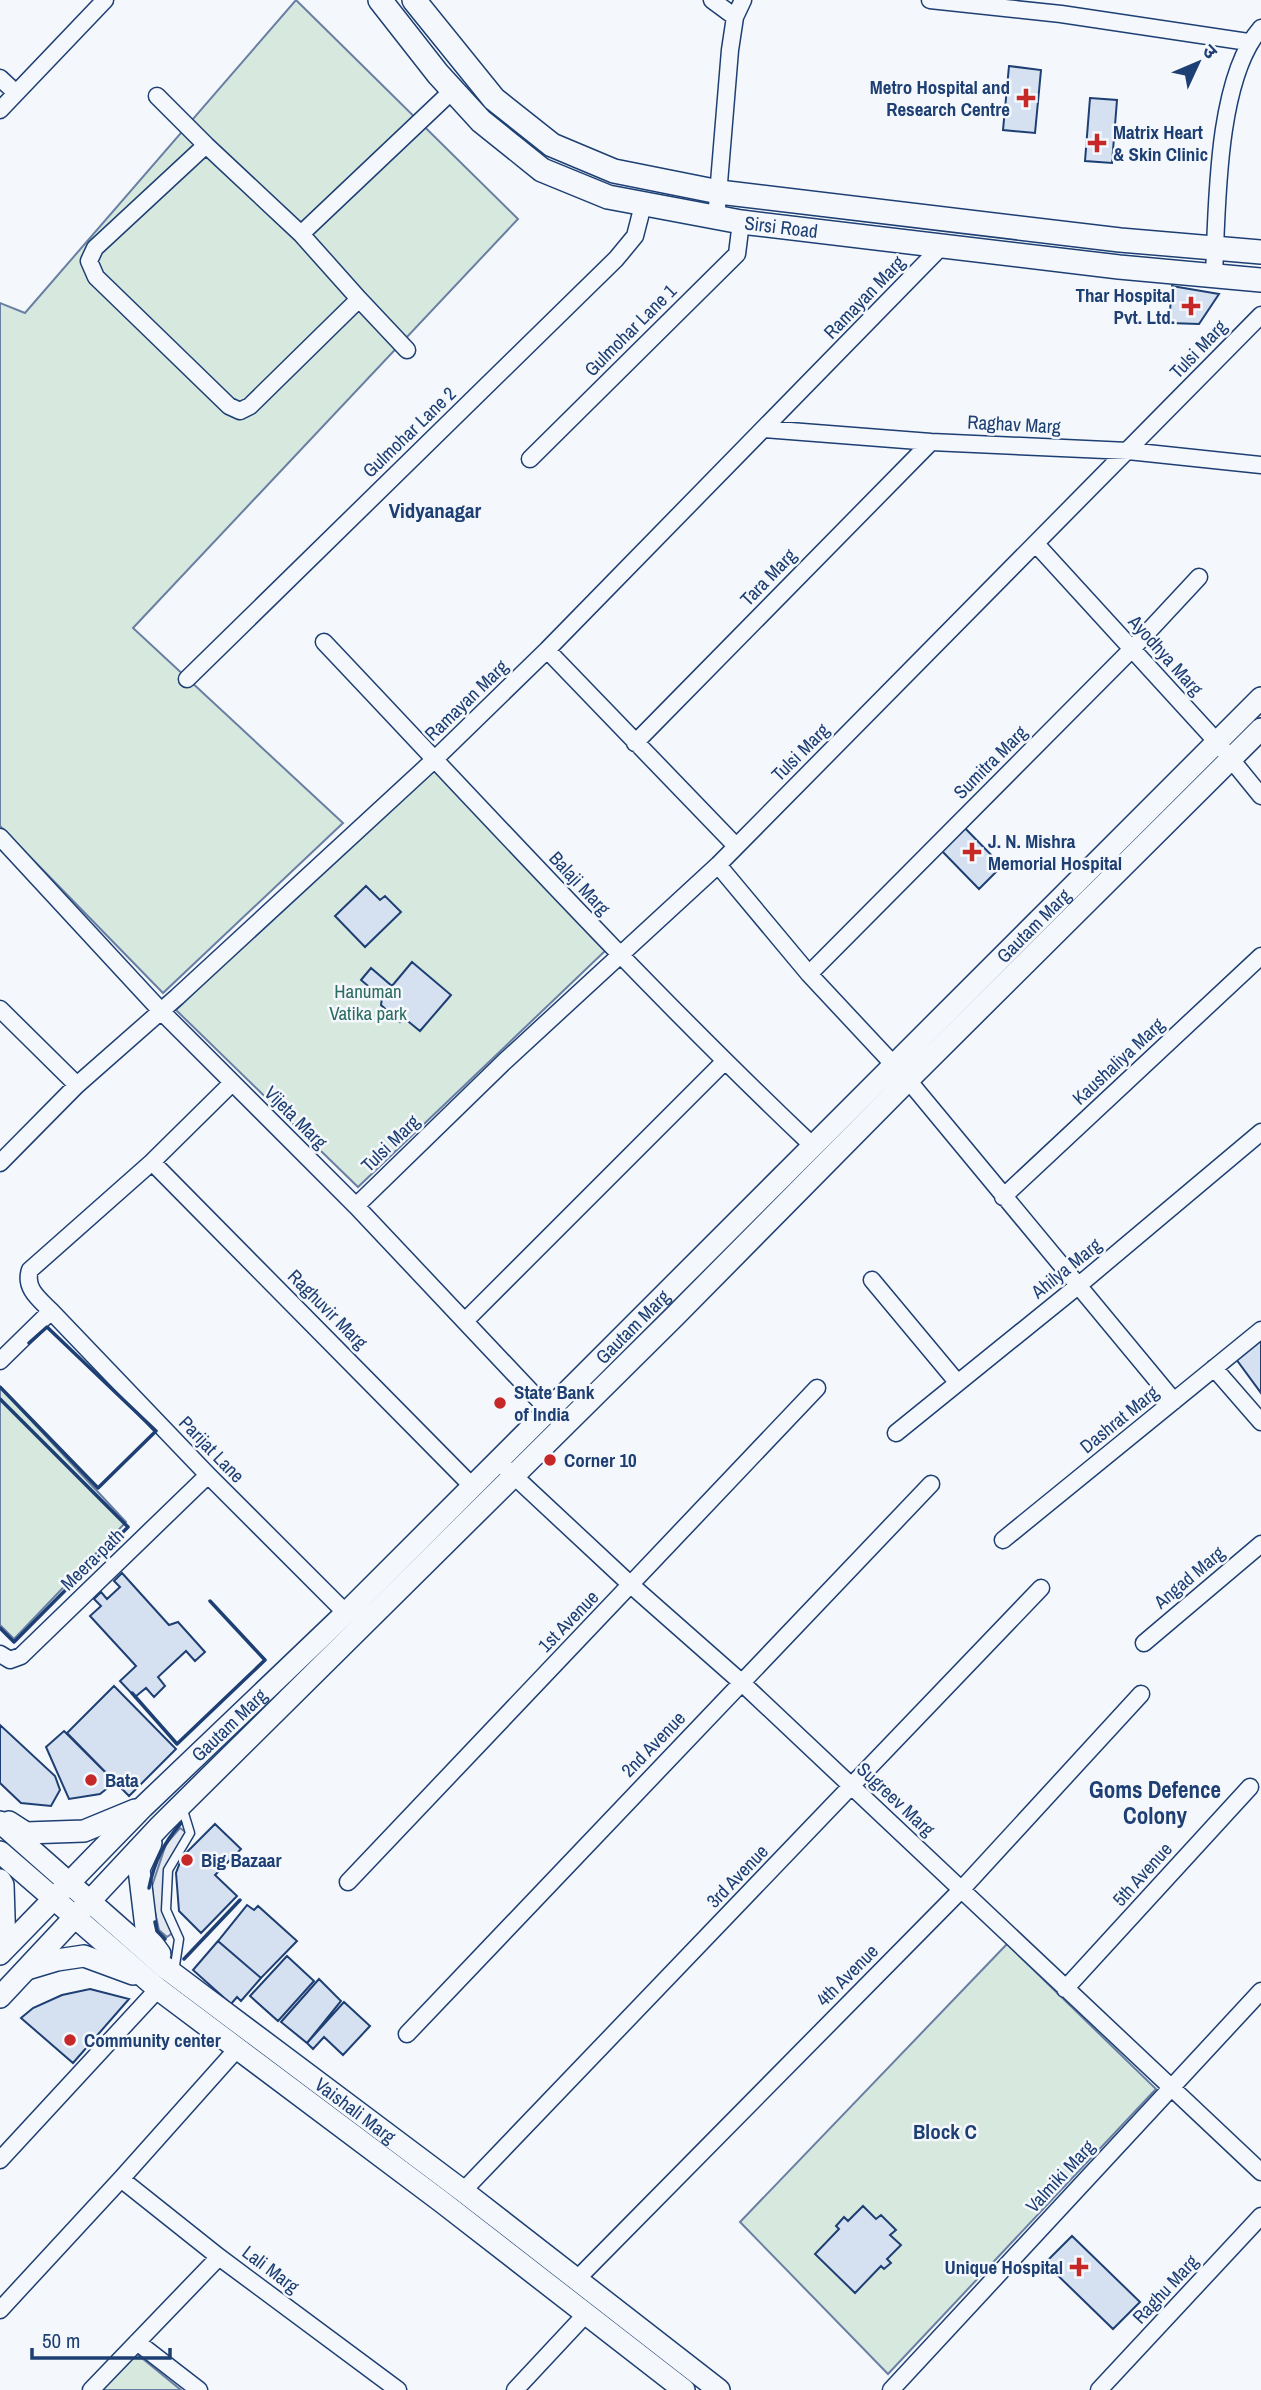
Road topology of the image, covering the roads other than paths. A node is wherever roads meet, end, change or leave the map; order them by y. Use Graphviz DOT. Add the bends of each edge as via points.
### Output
graph roads {
  1 [pos="105,0"];
  2 [pos="413,0"];
  3 [pos="712,0"];
  4 [pos="743,0"];
  5 [pos="930,0"];
  6 [pos="956,1"];
  7 [pos="384,4"];
  8 [pos="735,17"];
  9 [pos="1261,27"];
  10 [pos="1248,42"];
  11 [pos="0,78"];
  12 [pos="453,90"];
  13 [pos="16,93"];
  14 [pos="157,96"];
  15 [pos="0,110"];
  16 [pos="206,145"];
  17 [pos="719,192"];
  18 [pos="643,205"];
  19 [pos="716,219"];
  20 [pos="741,222"];
  21 [pos="301,234"];
  22 [pos="942,246"];
  23 [pos="1215,248"];
  24 [pos="1261,252"];
  25 [pos="1214,276"];
  26 [pos="1261,280"];
  27 [pos="359,299"];
  28 [pos="1261,315"];
  29 [pos="407,350"];
  30 [pos="764,429"];
  31 [pos="931,442"];
  32 [pos="1128,450"];
  33 [pos="530,459"];
  34 [pos="1261,465"];
  35 [pos="1036,544"];
  36 [pos="1199,577"];
  37 [pos="324,642"];
  38 [pos="1132,649"];
  39 [pos="547,650"];
  40 [pos="187,679"];
  41 [pos="1261,698"];
  42 [pos="1261,729"];
  43 [pos="1217,742"];
  44 [pos="635,743"];
  45 [pos="435,759"];
  46 [pos="1231,759"];
  47 [pos="1261,796"];
  48 [pos="0,837"];
  49 [pos="736,846"];
  50 [pos="718,865"];
  51 [pos="1261,956"];
  52 [pos="621,957"];
  53 [pos="809,974"];
  54 [pos="0,1009"];
  55 [pos="161,1011"];
  56 [pos="724,1062"];
  57 [pos="901,1072"];
  58 [pos="232,1083"];
  59 [pos="77,1085"];
  60 [pos="1261,1132"];
  61 [pos="813,1146"];
  62 [pos="152,1161"];
  63 [pos="0,1163"];
  64 [pos="1003,1196"];
  65 [pos="356,1206"];
  66 [pos="872,1280"];
  67 [pos="1079,1285"];
  68 [pos="51,1311"];
  69 [pos="466,1321"];
  70 [pos="1261,1330"];
  71 [pos="0,1361"];
  72 [pos="1214,1368"];
  73 [pos="957,1382"];
  74 [pos="817,1388"];
  75 [pos="1174,1401"];
  76 [pos="549,1410"];
  77 [pos="1261,1423"];
  78 [pos="564,1426"];
  79 [pos="896,1433"];
  80 [pos="506,1469"];
  81 [pos="208,1475"];
  82 [pos="931,1485"];
  83 [pos="472,1487"];
  84 [pos="1003,1540"];
  85 [pos="1261,1544"];
  86 [pos="631,1585"];
  87 [pos="1041,1588"];
  88 [pos="346,1613"];
  89 [pos="1144,1643"];
  90 [pos="0,1654"];
  91 [pos="741,1682"];
  92 [pos="1141,1694"];
  93 [pos="852,1787"];
  94 [pos="1250,1787"];
  95 [pos="182,1804"];
  96 [pos="143,1807"];
  97 [pos="0,1819"];
  98 [pos="160,1826"];
  99 [pos="0,1852"];
  100 [pos="0,1880"];
  101 [pos="348,1882"];
  102 [pos="961,1890"];
  103 [pos="60,1891"];
  104 [pos="81,1909"];
  105 [pos="3,1951"];
  106 [pos="26,1969"];
  107 [pos="173,1974"];
  108 [pos="152,1984"];
  109 [pos="1065,1989"];
  110 [pos="1261,1991"];
  111 [pos="0,1997"];
  112 [pos="250,2031"];
  113 [pos="407,2034"];
  114 [pos="237,2049"];
  115 [pos="1171,2087"];
  116 [pos="0,2160"];
  117 [pos="1261,2172"];
  118 [pos="121,2179"];
  119 [pos="463,2191"];
  120 [pos="1261,2216"];
  121 [pos="219,2257"];
  122 [pos="576,2280"];
  123 [pos="599,2298"];
  124 [pos="0,2310"];
  125 [pos="585,2315"];
  126 [pos="137,2342"];
  127 [pos="91,2390"];
  128 [pos="200,2390"];
  129 [pos="398,2390"];
  130 [pos="515,2390"];
  131 [pos="684,2390"];
  132 [pos="719,2390"];
  133 [pos="891,2390"];
  134 [pos="1099,2390"];
  1 -- 13 [label="street"];
  2 -- 7 [label="street"];
  2 -- 17 [label="main road, Sirsi Road" via="494,99 552,145 614,171"];
  3 -- 8 [label="street"];
  4 -- 8 [label="street"];
  5 -- 6 [label="street"];
  6 -- 10 [label="street"];
  7 -- 12 [label="main road, Sirsi Road"];
  8 -- 17 [label="street"];
  9 -- 10 [label="street"];
  10 -- 23 [label="street" via="1221,142"];
  11 -- 13 [label="street"];
  12 -- 18 [label="main road, Sirsi Road" via="481,121 541,170 608,197"];
  12 -- 21 [label="street"];
  13 -- 15 [label="street"];
  14 -- 16 [label="street"];
  16 -- 21 [label="street"];
  16 -- 27 [label="street" via="95,248 89,261 96,277 229,406 240,411"];
  17 -- 19 [label="street"];
  17 -- 23 [label="main road, Sirsi Road"];
  18 -- 19 [label="main road, Sirsi Road"];
  18 -- 40 [label="street, Gulmohar Lane 2" via="635,236 616,259"];
  19 -- 20 [label="main road, Sirsi Road"];
  20 -- 22 [label="main road, Sirsi Road"];
  20 -- 33 [label="street, Gulmohar Lane 1" via="737,254"];
  21 -- 27 [label="street"];
  22 -- 25 [label="main road, Sirsi Road"];
  22 -- 30 [label="street, Ramayan Marg"];
  23 -- 24 [label="main road, Sirsi Road"];
  23 -- 25 [label="street"];
  25 -- 26 [label="main road, Sirsi Road"];
  27 -- 29 [label="street"];
  28 -- 32 [label="street, Tulsi Marg"];
  30 -- 31 [label="street, Raghav Marg"];
  30 -- 39 [label="street, Ramayan Marg"];
  31 -- 32 [label="street, Raghav Marg"];
  31 -- 44 [label="street, Tara Marg"];
  32 -- 34 [label="street, Raghav Marg"];
  32 -- 35 [label="street, Tulsi Marg"];
  35 -- 38 [label="street, Ayodhya Marg"];
  35 -- 49 [label="street, Tulsi Marg"];
  36 -- 38 [label="street, Sumitra Marg"];
  37 -- 45 [label="street, Balaji Marg"];
  38 -- 43 [label="street, Ayodhya Marg"];
  38 -- 53 [label="street, Sumitra Marg"];
  39 -- 44 [label="street"];
  39 -- 45 [label="street, Ramayan Marg"];
  41 -- 43 [label="street, Gautam Marg"];
  42 -- 46 [label="street, Gautam Marg"];
  43 -- 46 [label="street, Ayodhya Marg"];
  43 -- 57 [label="street, Gautam Marg"];
  44 -- 49 [label="street"];
  45 -- 52 [label="street, Balaji Marg"];
  45 -- 55 [label="street, Ramayan Marg"];
  46 -- 47 [label="street, Ayodhya Marg"];
  46 -- 57 [label="street, Gautam Marg"];
  48 -- 55 [label="street, Vijeta Marg"];
  49 -- 50 [label="street, Tulsi Marg"];
  50 -- 52 [label="street, Tulsi Marg"];
  50 -- 53 [label="street"];
  51 -- 64 [label="street, Kaushaliya Marg"];
  52 -- 56 [label="street, Balaji Marg"];
  52 -- 65 [label="street, Tulsi Marg" via="504,1062"];
  53 -- 57 [label="street"];
  54 -- 59 [label="street"];
  55 -- 58 [label="street, Vijeta Marg"];
  55 -- 59 [label="street, Ramayan Marg"];
  56 -- 61 [label="street, Balaji Marg"];
  56 -- 69 [label="street"];
  57 -- 61 [label="street, Gautam Marg"];
  57 -- 64 [label="street"];
  57 -- 78 [label="street, Gautam Marg"];
  58 -- 62 [label="street, Parijat Lane"];
  58 -- 65 [label="street, Vijeta Marg"];
  59 -- 63 [label="street, Ramayan Marg"];
  60 -- 67 [label="street, Ahilya Marg"];
  61 -- 76 [label="street, Gautam Marg"];
  62 -- 68 [label="street, Parijat Lane" via="30,1270 30,1289"];
  62 -- 83 [label="street, Raghuvir Marg"];
  64 -- 67 [label="street"];
  65 -- 69 [label="street, Vijeta Marg"];
  66 -- 73 [label="street"];
  67 -- 73 [label="street, Ahilya Marg"];
  67 -- 75 [label="street"];
  68 -- 71 [label="street"];
  68 -- 81 [label="street, Parijat Lane"];
  69 -- 76 [label="street, Vijeta Marg"];
  70 -- 72 [label="street, Dashrat Marg"];
  72 -- 75 [label="street, Dashrat Marg"];
  72 -- 77 [label="street"];
  73 -- 79 [label="street, Ahilya Marg"];
  74 -- 86 [label="street, 1st Avenue"];
  75 -- 84 [label="street, Dashrat Marg"];
  76 -- 78 [label="street, Vijeta Marg"];
  76 -- 80 [label="street, Gautam Marg"];
  78 -- 80 [label="street, Gautam Marg"];
  80 -- 83 [label="street, Gautam Marg"];
  80 -- 86 [label="street, Sugreev Marg"];
  80 -- 95 [label="street, Gautam Marg"];
  81 -- 88 [label="street, Parijat Lane"];
  81 -- 90 [label="street, Meera path" via="21,1656 10,1660"];
  82 -- 91 [label="street, 2nd Avenue"];
  83 -- 88 [label="street, Gautam Marg"];
  85 -- 89 [label="street, Angad Marg"];
  86 -- 91 [label="street, Sugreev Marg"];
  86 -- 101 [label="street, 1st Avenue"];
  87 -- 93 [label="street, 3rd Avenue"];
  88 -- 96 [label="street, Gautam Marg"];
  91 -- 93 [label="street, Sugreev Marg"];
  91 -- 113 [label="street, 2nd Avenue"];
  92 -- 102 [label="street, 4th Avenue"];
  93 -- 102 [label="street, Sugreev Marg"];
  93 -- 119 [label="street, 3rd Avenue"];
  94 -- 109 [label="street, 5th Avenue"];
  95 -- 98 [label="street, Gautam Marg"];
  95 -- 107 [label="lane" via="190,1833 168,1870 166,1910 179,1939"];
  96 -- 97 [label="street" via="84,1831 26,1833"];
  96 -- 103 [label="street, Gautam Marg"];
  97 -- 103 [label="street, Vaishali Marg"];
  98 -- 104 [label="street, Gautam Marg"];
  98 -- 107 [label="street" via="139,1869 147,1936"];
  99 -- 103 [label="street, Vaishali Marg"];
  100 -- 105 [label="street"];
  102 -- 109 [label="street, Sugreev Marg"];
  102 -- 122 [label="street, 4th Avenue"];
  103 -- 104 [label="street, Vaishali Marg"];
  103 -- 105 [label="street, Gautam Marg"];
  104 -- 106 [label="street, Gautam Marg"];
  104 -- 107 [label="street, Vaishali Marg"];
  104 -- 108 [label="street, Vaishali Marg"];
  106 -- 108 [label="street" via="84,1956"];
  106 -- 111 [label="street"];
  107 -- 112 [label="street, Vaishali Marg"];
  108 -- 114 [label="street, Vaishali Marg"];
  108 -- 116 [label="street"];
  109 -- 115 [label="street, Sugreev Marg"];
  110 -- 115 [label="street, Valmiki Marg"];
  112 -- 114 [label="street"];
  112 -- 119 [label="street, Vaishali Marg"];
  114 -- 118 [label="street"];
  114 -- 125 [label="street, Vaishali Marg"];
  115 -- 117 [label="street, Sugreev Marg"];
  115 -- 133 [label="street, Valmiki Marg"];
  118 -- 121 [label="street, Lali Marg"];
  118 -- 124 [label="street"];
  119 -- 122 [label="street, Vaishali Marg"];
  120 -- 134 [label="street, Raghu Marg"];
  121 -- 126 [label="street"];
  121 -- 129 [label="street, Lali Marg"];
  122 -- 123 [label="street, Vaishali Marg"];
  123 -- 125 [label="street"];
  123 -- 132 [label="street, Vaishali Marg"];
  125 -- 130 [label="street"];
  125 -- 131 [label="street, Vaishali Marg"];
  126 -- 127 [label="street"];
  126 -- 128 [label="street"];
}
